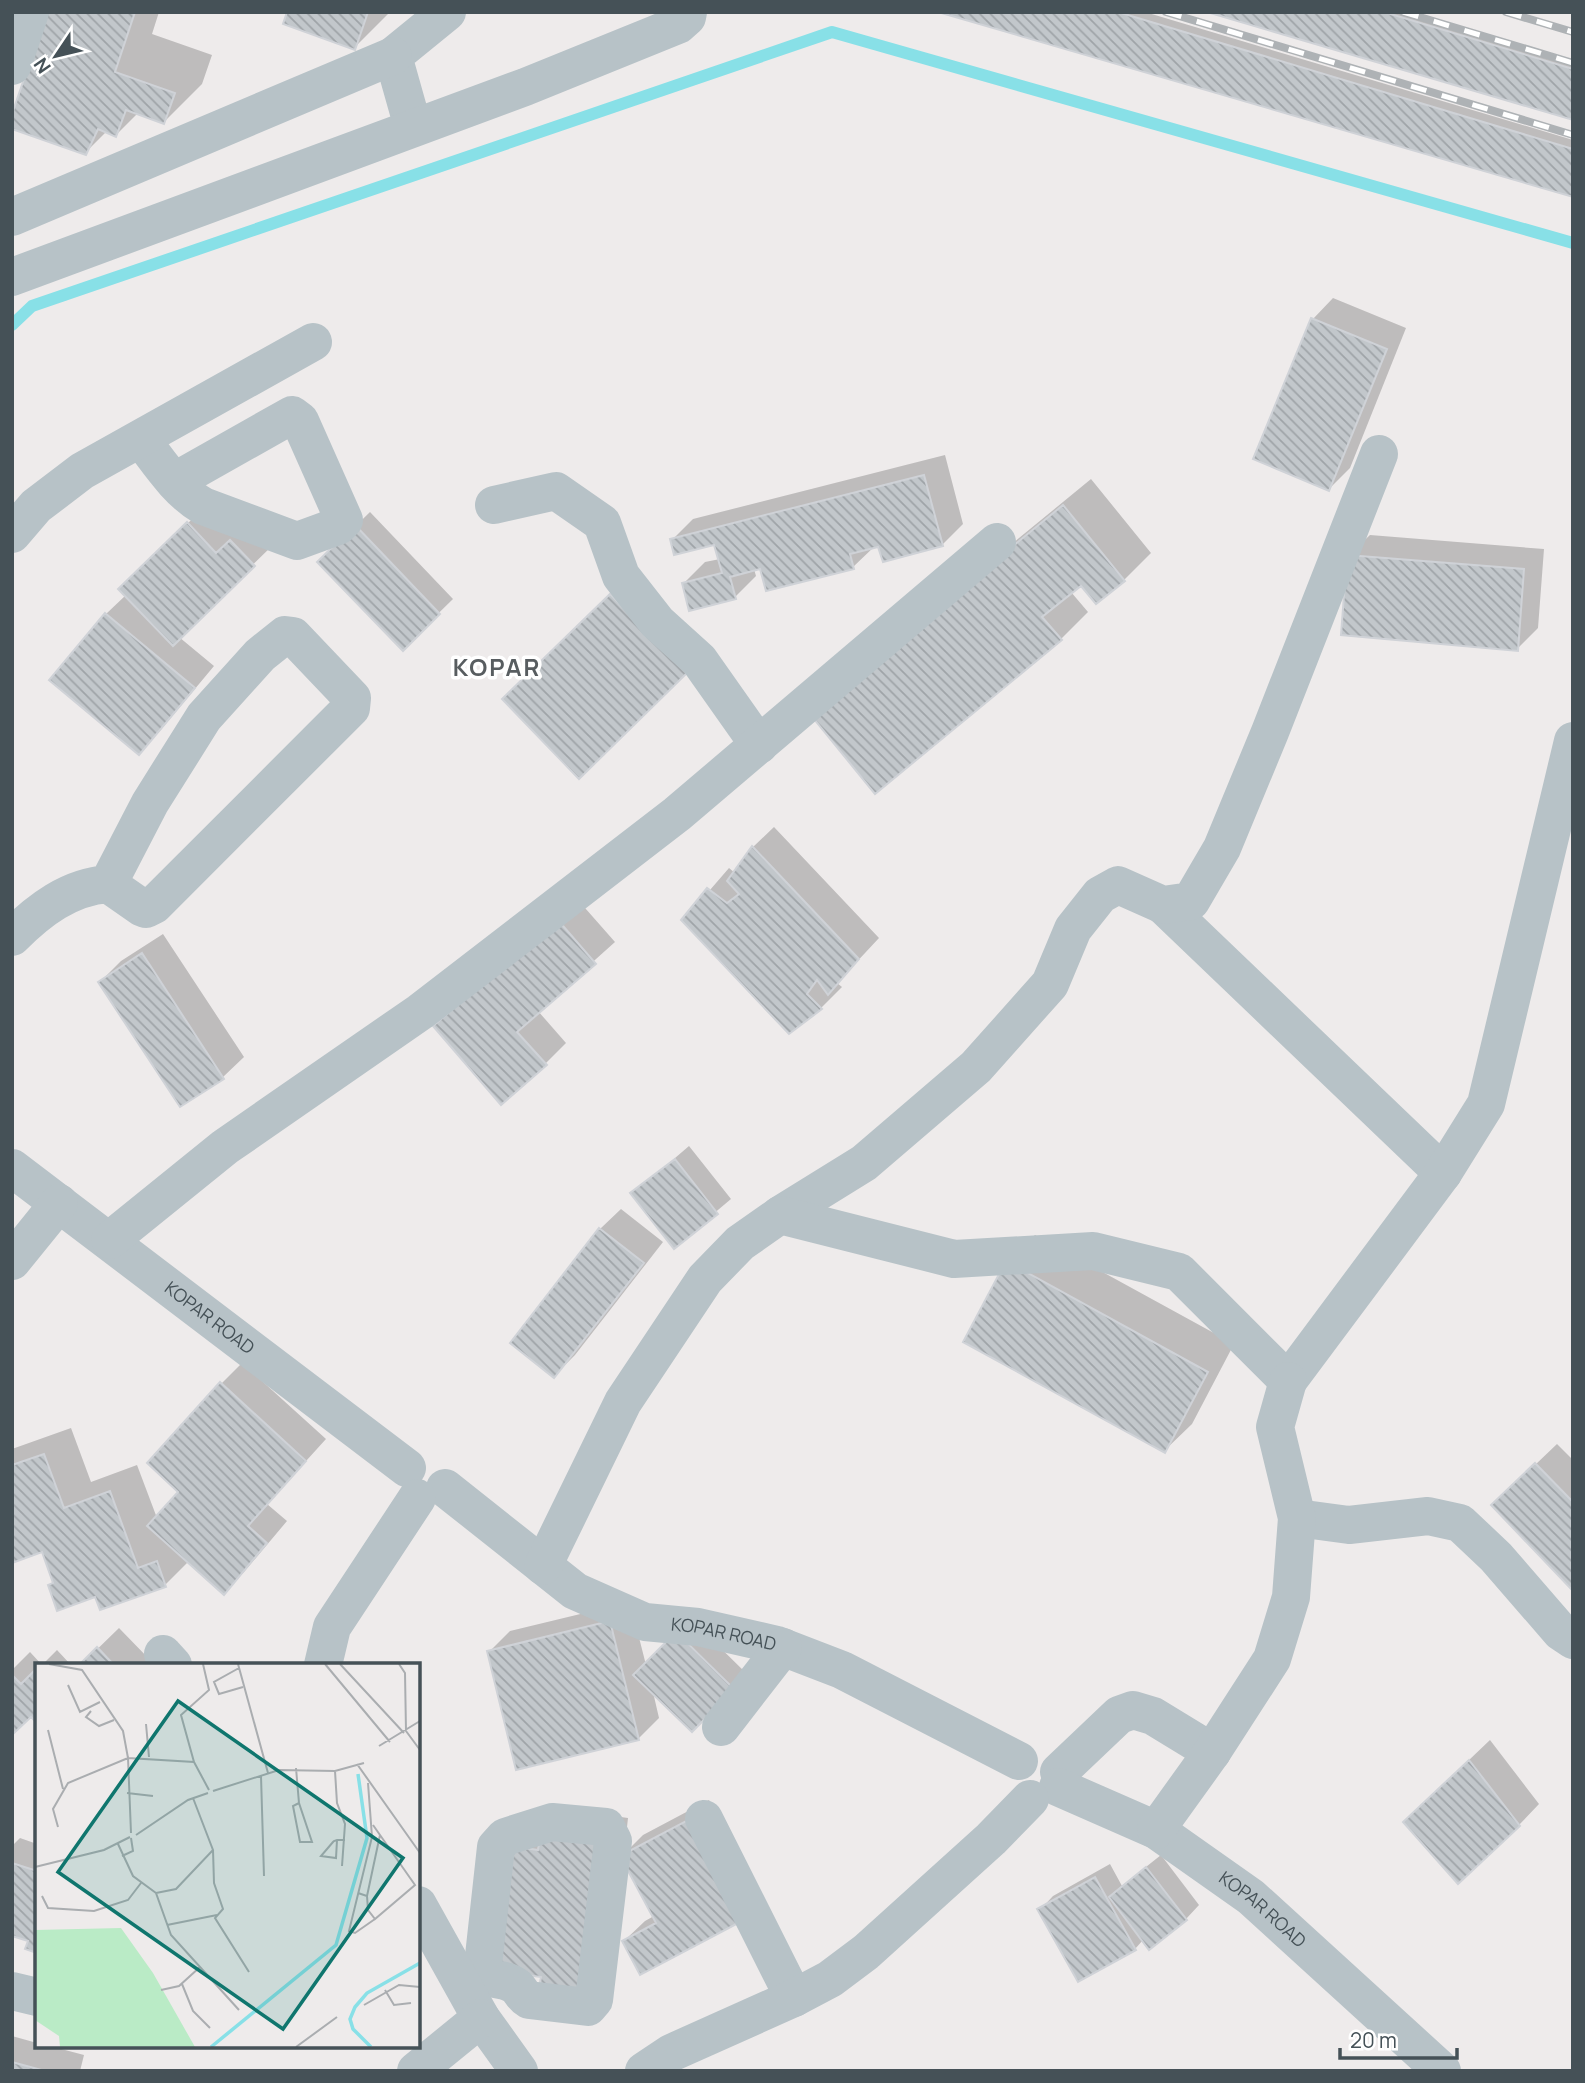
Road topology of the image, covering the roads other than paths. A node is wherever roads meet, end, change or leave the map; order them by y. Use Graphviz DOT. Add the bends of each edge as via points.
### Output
graph roads {
  1 [pos="30,12"];
  2 [pos="447,12"];
  3 [pos="688,12"];
  4 [pos="393,56"];
  5 [pos="12,66"];
  6 [pos="413,127"];
  7 [pos="12,217"];
  8 [pos="12,277"];
  9 [pos="313,342"];
  10 [pos="253,376"];
  11 [pos="278,421"];
  12 [pos="141,439"];
  13 [pos="1379,454"];
  14 [pos="175,481"];
  15 [pos="494,505"];
  16 [pos="12,534"];
  17 [pos="997,542"];
  18 [pos="1573,741"];
  19 [pos="759,745"];
  20 [pos="1568,788"];
  21 [pos="108,884"];
  22 [pos="1163,905"];
  23 [pos="12,937"];
  24 [pos="12,1168"];
  25 [pos="1443,1173"];
  26 [pos="59,1203"];
  27 [pos="780,1214"];
  28 [pos="110,1240"];
  29 [pos="12,1261"];
  30 [pos="1288,1381"];
  31 [pos="423,1485"];
  32 [pos="1297,1518"];
  33 [pos="543,1566"];
  34 [pos="1573,1640"];
  35 [pos="783,1647"];
  36 [pos="323,1663"];
  37 [pos="721,1727"];
  38 [pos="1212,1752"];
  39 [pos="1049,1786"];
  40 [pos="704,1819"];
  41 [pos="1156,1830"];
  42 [pos="420,1909"];
  43 [pos="488,1916"];
  44 [pos="439,1944"];
  45 [pos="12,1991"];
  46 [pos="35,1997"];
  47 [pos="794,1998"];
  48 [pos="481,2018"];
  49 [pos="416,2071"];
  50 [pos="519,2071"];
  51 [pos="644,2071"];
  52 [pos="1441,2071"];
  1 -- 5 [label="street"];
  2 -- 4 [label="street"];
  3 -- 6 [label="street" via="678,25"];
  4 -- 6 [label="street"];
  4 -- 7 [label="street"];
  6 -- 8 [label="street"];
  9 -- 10 [label="street"];
  10 -- 11 [label="street"];
  10 -- 12 [label="street"];
  11 -- 14 [label="street"];
  11 -- 14 [label="street" via="292,415 300,421 344,520 338,526 293,541 203,506"];
  12 -- 14 [label="street"];
  12 -- 16 [label="street" via="82,471 36,506"];
  13 -- 22 [label="street" via="1222,848 1191,901"];
  15 -- 19 [label="street" via="556,491 603,523 621,576 657,622 699,660"];
  17 -- 19 [label="street"];
  18 -- 20 [label="street"];
  19 -- 28 [label="street" via="420,1012 225,1147"];
  20 -- 25 [label="street" via="1486,1104"];
  21 -- 21 [label="street" via="141,907 154,905 351,708 352,698 293,636 285,635 260,655 204,717 150,803"];
  21 -- 23 [label="street" via="88,886 58,900"];
  22 -- 25 [label="street"];
  22 -- 27 [label="street" via="1118,885 1100,895 1073,929 1050,984 976,1067 864,1163"];
  24 -- 26 [label="street, KOPAR ROAD"];
  25 -- 30 [label="street"];
  26 -- 28 [label="street, KOPAR ROAD"];
  26 -- 29 [label="street"];
  27 -- 30 [label="street" via="954,1259 1093,1251 1179,1272"];
  27 -- 33 [label="street" via="740,1243 705,1279 624,1402"];
  28 -- 31 [label="street, KOPAR ROAD"];
  30 -- 32 [label="street" via="1275,1427"];
  31 -- 33 [label="street, KOPAR ROAD"];
  31 -- 36 [label="street" via="332,1627"];
  32 -- 34 [label="street" via="1349,1525 1428,1516 1460,1523"];
  32 -- 38 [label="street" via="1291,1597 1272,1659"];
  33 -- 35 [label="street, KOPAR ROAD" via="575,1591 645,1622 698,1627"];
  35 -- 37 [label="street"];
  35 -- 39 [label="street, KOPAR ROAD" via="842,1670 1019,1761 1014,1783 1018,1790"];
  38 -- 39 [label="street" via="1153,1716 1133,1710 1119,1715"];
  38 -- 41 [label="street"];
  39 -- 41 [label="street, KOPAR ROAD"];
  39 -- 47 [label="street" via="866,1952"];
  40 -- 47 [label="street"];
  41 -- 52 [label="street, KOPAR ROAD" via="1251,1897"];
  42 -- 44 [label="street"];
  43 -- 43 [label="street" via="499,1841 552,1822 606,1827 610,1832 613,1841 594,2000 587,2007 529,2000 517,1987 490,1978 483,1965"];
  43 -- 44 [label="street"];
  44 -- 48 [label="street"];
  45 -- 46 [label="street"];
  47 -- 51 [label="street" via="671,2053"];
  48 -- 49 [label="street"];
  48 -- 50 [label="street"];
}
